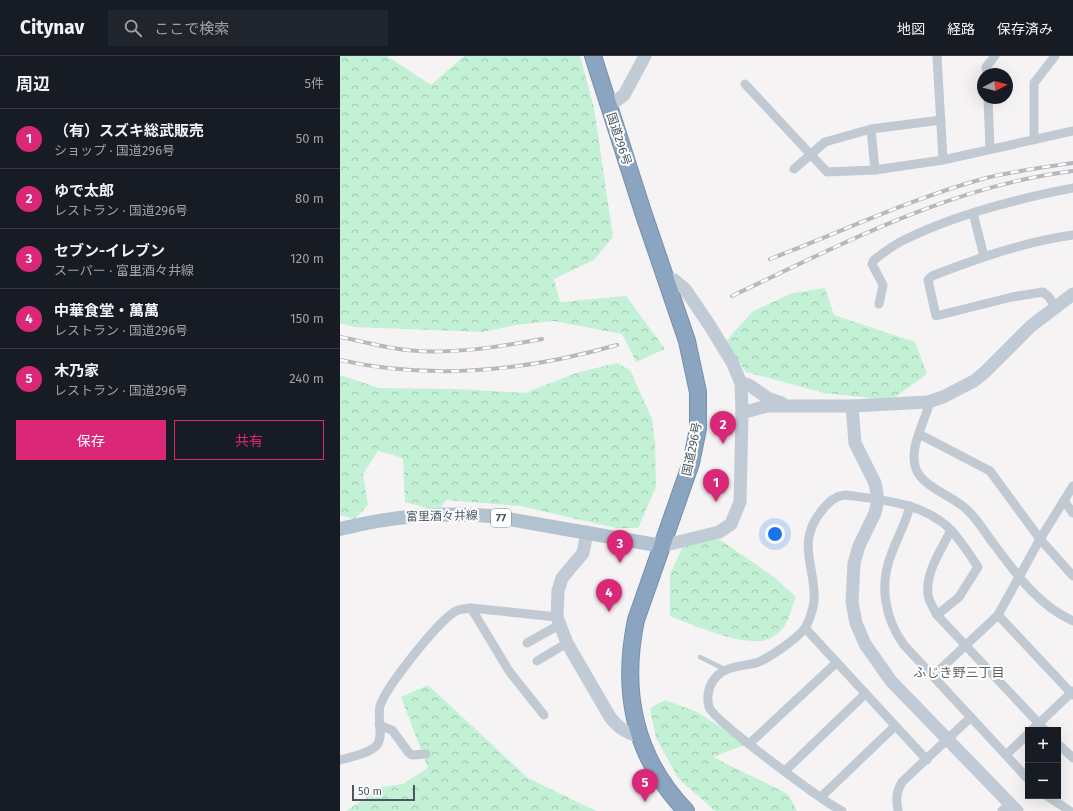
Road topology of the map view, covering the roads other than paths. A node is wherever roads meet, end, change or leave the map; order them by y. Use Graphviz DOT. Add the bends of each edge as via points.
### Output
graph roads {
  1 [pos="593,56"];
  2 [pos="646,56"];
  3 [pos="937,56"];
  4 [pos="995,56"];
  5 [pos="1055,56"];
  6 [pos="986,68"];
  7 [pos="745,84"];
  8 [pos="988,104"];
  9 [pos="609,106"];
  10 [pos="941,120"];
  11 [pos="871,129"];
  12 [pos="1073,131"];
  13 [pos="1034,139"];
  14 [pos="990,149"];
  15 [pos="811,153"];
  16 [pos="943,160"];
  17 [pos="794,170"];
  18 [pos="875,170"];
  19 [pos="1073,188"];
  20 [pos="973,213"];
  21 [pos="1073,235"];
  22 [pos="984,256"];
  23 [pos="667,281"];
  24 [pos="1073,294"];
  25 [pos="879,304"];
  26 [pos="1055,307"];
  27 [pos="741,383"];
  28 [pos="928,402"];
  29 [pos="786,404"];
  30 [pos="852,406"];
  31 [pos="742,413"];
  32 [pos="919,434"];
  33 [pos="1073,486"];
  34 [pos="878,500"];
  35 [pos="1064,501"];
  36 [pos="910,506"];
  37 [pos="1073,513"];
  38 [pos="340,529"];
  39 [pos="951,530"];
  40 [pos="587,532"];
  41 [pos="1040,539"];
  42 [pos="662,546"];
  43 [pos="1073,576"];
  44 [pos="1018,577"];
  45 [pos="471,608"];
  46 [pos="937,615"];
  47 [pos="998,615"];
  48 [pos="558,621"];
  49 [pos="1073,621"];
  50 [pos="805,628"];
  51 [pos="527,643"];
  52 [pos="567,643"];
  53 [pos="965,646"];
  54 [pos="700,657"];
  55 [pos="537,661"];
  56 [pos="836,663"];
  57 [pos="726,670"];
  58 [pos="933,676"];
  59 [pos="1072,693"];
  60 [pos="865,694"];
  61 [pos="544,715"];
  62 [pos="971,718"];
  63 [pos="379,726"];
  64 [pos="895,726"];
  65 [pos="1038,727"];
  66 [pos="1040,727"];
  67 [pos="640,737"];
  68 [pos="1025,737"];
  69 [pos="948,740"];
  70 [pos="749,744"];
  71 [pos="1061,747"];
  72 [pos="426,754"];
  73 [pos="1007,754"];
  74 [pos="1073,758"];
  75 [pos="340,760"];
  76 [pos="927,760"];
  77 [pos="785,771"];
  78 [pos="1025,775"];
  79 [pos="821,797"];
  80 [pos="1052,799"];
  81 [pos="1009,809"];
  82 [pos="686,811"];
  83 [pos="842,811"];
  84 [pos="898,811"];
  85 [pos="1070,811"];
  1 -- 9 [label="highway, 国道296号"];
  2 -- 9 [label="street" via="624,95"];
  3 -- 10 [label="street"];
  4 -- 6 [label="street"];
  5 -- 13 [label="street" via="1034,82"];
  7 -- 15 [label="street" via="760,103"];
  8 -- 14 [label="street"];
  9 -- 23 [label="highway, 国道296号"];
  10 -- 11 [label="street"];
  10 -- 16 [label="street"];
  11 -- 15 [label="street" via="824,142"];
  11 -- 18 [label="street"];
  12 -- 13 [label="street"];
  13 -- 14 [label="street"];
  14 -- 16 [label="street"];
  15 -- 17 [label="street"];
  15 -- 18 [label="street" via="827,172"];
  16 -- 18 [label="street"];
  19 -- 20 [label="street"];
  20 -- 22 [label="street"];
  20 -- 25 [label="street" via="931,227 902,241 874,260 872,264 883,285"];
  21 -- 22 [label="street" via="1043,240"];
  22 -- 26 [label="street" via="932,276 928,280 936,316 1043,292"];
  23 -- 27 [label="street" via="674,280 685,289 721,344"];
  23 -- 42 [label="highway, 国道296号" via="694,368 699,410 691,463"];
  24 -- 26 [label="street"];
  26 -- 28 [label="street" via="1031,326 979,377 943,397"];
  27 -- 29 [label="street" via="749,385 768,398"];
  27 -- 31 [label="street"];
  28 -- 30 [label="street"];
  28 -- 32 [label="street"];
  29 -- 30 [label="street"];
  29 -- 31 [label="street" via="760,407"];
  30 -- 34 [label="street" via="855,443 875,483"];
  31 -- 42 [label="street" via="740,502 731,524 719,532"];
  32 -- 41 [label="street" via="990,471"];
  32 -- 44 [label="street" via="914,460 920,478 957,500 970,512"];
  33 -- 35 [label="street"];
  34 -- 36 [label="street"];
  34 -- 50 [label="street" via="838,496 827,504 818,516 811,530 808,547 814,603"];
  34 -- 69 [label="street" via="854,563 852,602 856,623 865,644 892,681"];
  35 -- 37 [label="street"];
  35 -- 41 [label="street"];
  36 -- 39 [label="street" via="932,515"];
  36 -- 58 [label="street" via="886,569 886,602 895,633"];
  38 -- 40 [label="main road, 富里酒々井線 / 77" via="404,516 459,514 491,516"];
  39 -- 46 [label="street" via="929,580 928,595"];
  39 -- 46 [label="street" via="978,567 959,597"];
  40 -- 42 [label="main road, 富里酒々井線 / 77"];
  40 -- 48 [label="street" via="583,553 562,578 558,591"];
  41 -- 43 [label="street"];
  41 -- 44 [label="street"];
  42 -- 67 [label="highway, 国道296号" via="636,620 631,645 630,695"];
  44 -- 47 [label="street"];
  44 -- 49 [label="street" via="1039,600"];
  45 -- 48 [label="street"];
  45 -- 61 [label="street" via="509,671"];
  45 -- 63 [label="street" via="457,610 448,616 402,671 385,693 379,708"];
  46 -- 53 [label="street"];
  47 -- 53 [label="street"];
  47 -- 59 [label="street"];
  48 -- 51 [label="street"];
  48 -- 52 [label="street"];
  50 -- 56 [label="street"];
  50 -- 57 [label="street" via="768,657"];
  52 -- 55 [label="street"];
  52 -- 67 [label="street" via="610,717 617,726 629,734"];
  53 -- 58 [label="street"];
  53 -- 65 [label="street"];
  54 -- 57 [label="lane"];
  56 -- 60 [label="street"];
  56 -- 70 [label="street"];
  57 -- 70 [label="street" via="717,675 710,684 709,707"];
  58 -- 62 [label="street"];
  59 -- 66 [label="street"];
  60 -- 64 [label="street"];
  60 -- 77 [label="street"];
  62 -- 69 [label="street"];
  62 -- 73 [label="street"];
  63 -- 72 [label="street" via="392,730 412,755"];
  63 -- 75 [label="street" via="377,745 370,750"];
  64 -- 76 [label="street"];
  64 -- 79 [label="street"];
  67 -- 82 [label="highway, 国道296号" via="662,782"];
  68 -- 73 [label="street"];
  69 -- 76 [label="street"];
  69 -- 81 [label="street"];
  70 -- 77 [label="street"];
  71 -- 74 [label="street"];
  73 -- 78 [label="street"];
  76 -- 84 [label="street" via="902,782 897,790"];
  77 -- 79 [label="street"];
  79 -- 83 [label="street"];
  80 -- 85 [label="street"];
}
